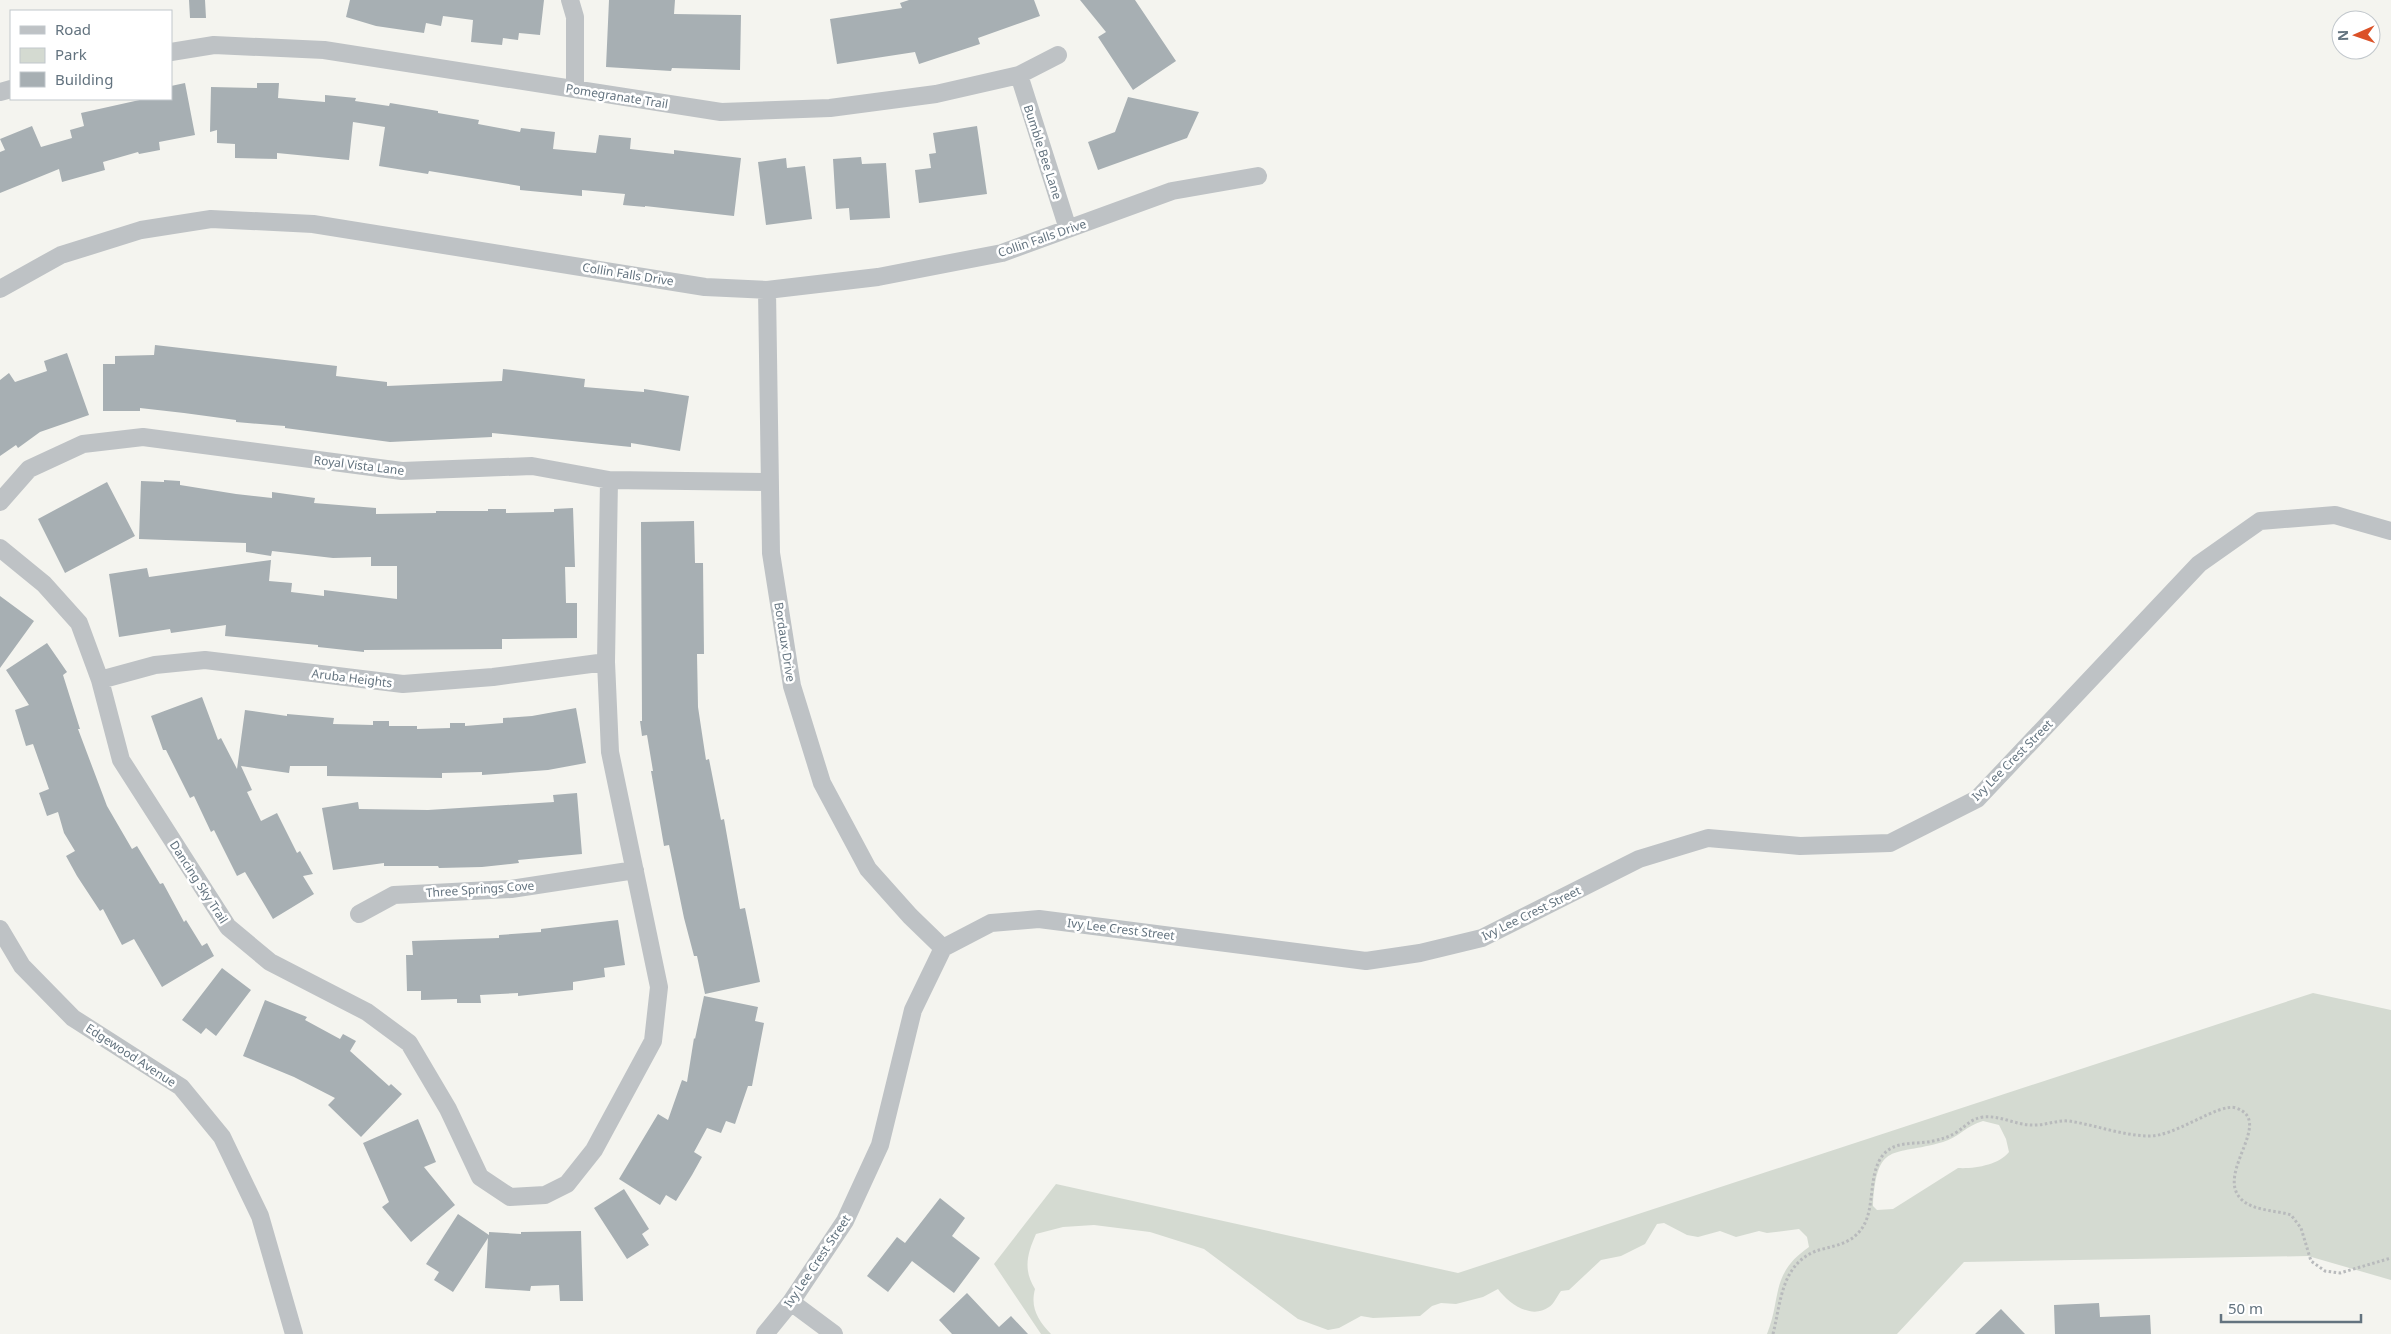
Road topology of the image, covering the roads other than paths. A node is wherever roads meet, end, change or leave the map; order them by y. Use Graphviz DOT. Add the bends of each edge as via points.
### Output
graph roads {
  1 [pos="570,0"];
  2 [pos="172,52"];
  3 [pos="1058,55"];
  4 [pos="1019,76"];
  5 [pos="575,89"];
  6 [pos="1258,176"];
  7 [pos="1068,229"];
  8 [pos="0,289"];
  9 [pos="767,290"];
  10 [pos="609,480"];
  11 [pos="770,482"];
  12 [pos="0,502"];
  13 [pos="2391,531"];
  14 [pos="0,548"];
  15 [pos="606,662"];
  16 [pos="100,680"];
  17 [pos="635,870"];
  18 [pos="359,914"];
  19 [pos="0,929"];
  20 [pos="943,948"];
  21 [pos="791,1302"];
  22 [pos="294,1334"];
  23 [pos="765,1334"];
  24 [pos="834,1334"];
  1 -- 5 [label="street" via="575,17"];
  2 -- 5 [label="street, Pomegranate Trail" via="214,46 324,50"];
  3 -- 4 [label="street, Pomegranate Trail"];
  4 -- 5 [label="street, Pomegranate Trail" via="936,94 830,108 721,112"];
  4 -- 7 [label="street, Bumble Bee Lane"];
  6 -- 7 [label="street, Collin Falls Drive" via="1172,191"];
  7 -- 9 [label="street, Collin Falls Drive" via="1002,253 878,277"];
  8 -- 9 [label="street, Collin Falls Drive" via="61,255 140,230 211,219 313,224 705,287"];
  9 -- 11 [label="street, Bordaux Drive"];
  10 -- 11 [label="street, Royal Vista Lane"];
  10 -- 12 [label="street, Royal Vista Lane" via="532,466 402,471 143,437 83,444 29,469"];
  10 -- 15 [label="street"];
  11 -- 20 [label="street, Bordaux Drive" via="771,553 792,686 822,783 868,869"];
  13 -- 20 [label="street, Ivy Lee Crest Street" via="2336,514 2260,521 2199,564 1977,799 1890,842 1800,846 1708,838 1639,859 1482,938 1420,953 1366,961 1039,919 991,923"];
  14 -- 16 [label="street, Dancing Sky Trail" via="44,584 79,623"];
  15 -- 16 [label="street, Aruba Heights" via="493,677 403,684 205,660 154,666"];
  15 -- 17 [label="street" via="610,752"];
  16 -- 17 [label="street, Dancing Sky Trail" via="121,760 228,927 270,962 367,1012 409,1043 448,1109 480,1176 510,1198 545,1195 567,1184 594,1150 653,1041 659,987"];
  17 -- 18 [label="street, Three Springs Cove" via="511,890 394,895"];
  19 -- 22 [label="street, Edgewood Avenue" via="22,966 73,1018 181,1087 222,1137 260,1216"];
  20 -- 21 [label="street, Ivy Lee Crest Street" via="913,1010 880,1145 845,1221"];
  21 -- 23 [label="street, Ivy Lee Crest Street"];
  21 -- 24 [label="street"];
}
